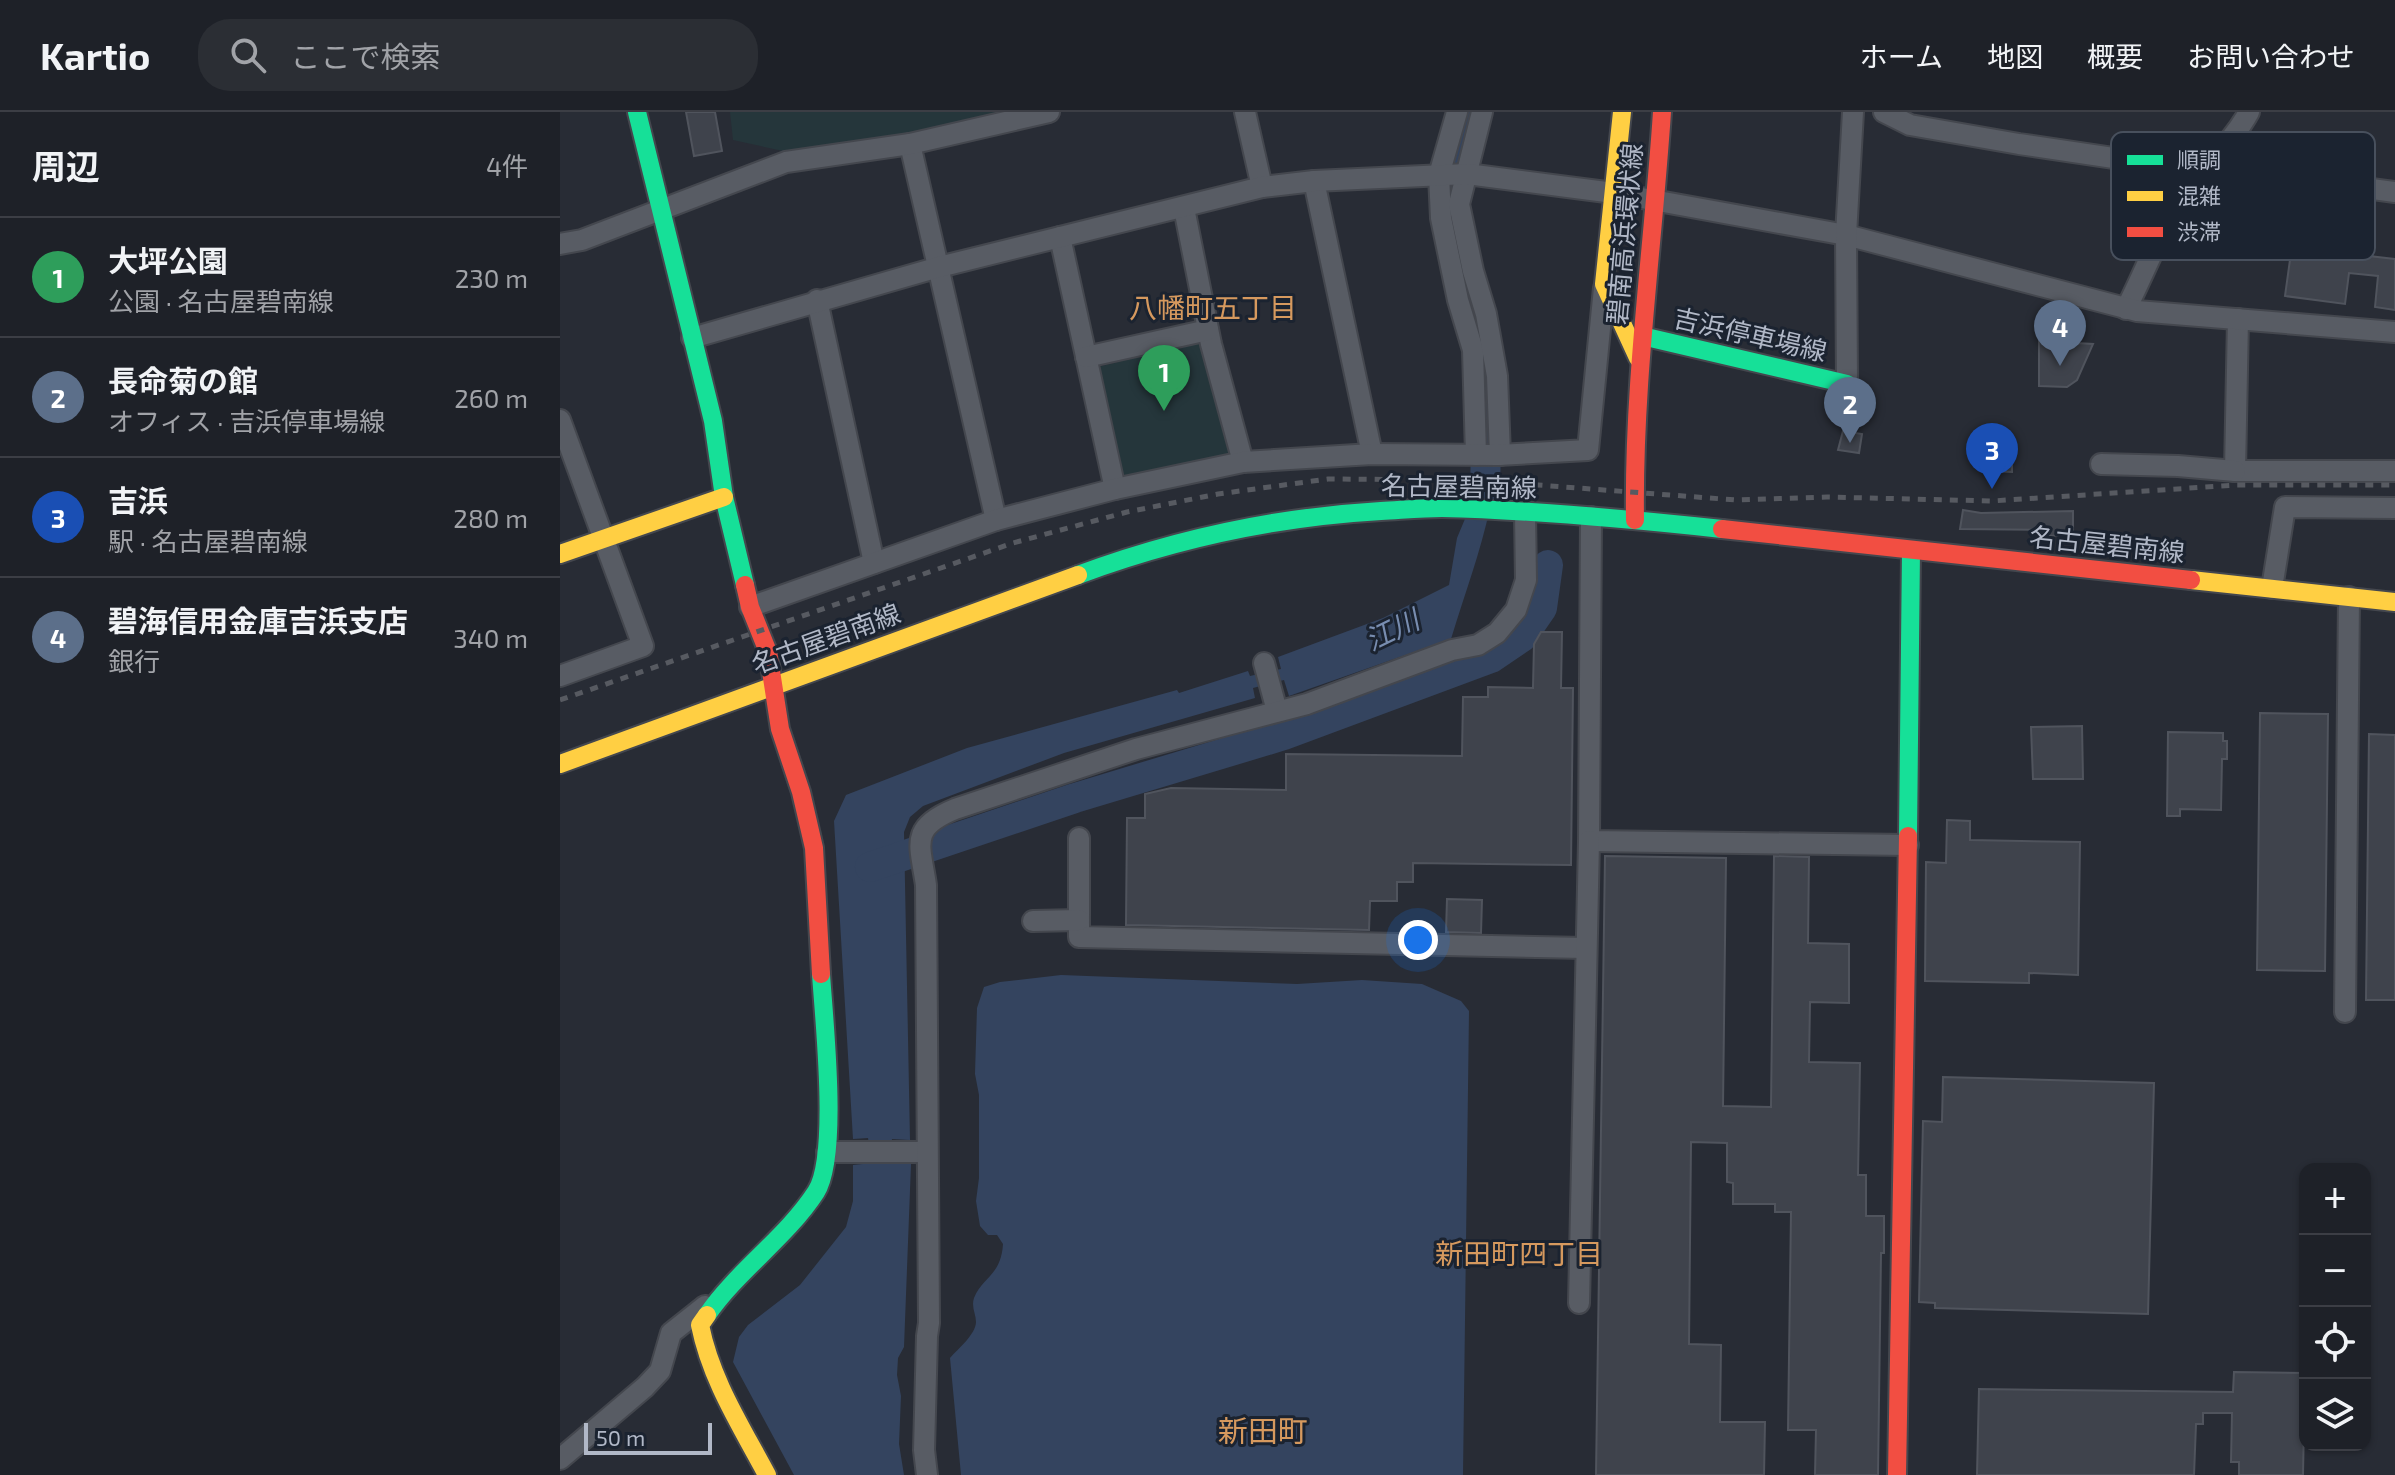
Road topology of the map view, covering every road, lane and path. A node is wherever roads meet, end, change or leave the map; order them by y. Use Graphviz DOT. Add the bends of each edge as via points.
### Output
graph roads {
  1 [pos="637,112"];
  2 [pos="1049,112"];
  3 [pos="1245,112"];
  4 [pos="1457,112"];
  5 [pos="1482,112"];
  6 [pos="1622,112"];
  7 [pos="1662,112"];
  8 [pos="1853,112"];
  9 [pos="1884,112"];
  10 [pos="2249,112"];
  11 [pos="2239,132"];
  12 [pos="910,144"];
  13 [pos="2111,157"];
  14 [pos="1466,174"];
  15 [pos="1440,175"];
  16 [pos="1314,181"];
  17 [pos="1262,187"];
  18 [pos="2375,189"];
  19 [pos="2395,192"];
  20 [pos="1614,193"];
  21 [pos="1656,202"];
  22 [pos="1184,208"];
  23 [pos="660,210"];
  24 [pos="1846,235"];
  25 [pos="1060,237"];
  26 [pos="560,244"];
  27 [pos="2150,260"];
  28 [pos="939,267"];
  29 [pos="1604,284"];
  30 [pos="817,300"];
  31 [pos="2126,309"];
  32 [pos="2238,319"];
  33 [pos="1208,330"];
  34 [pos="2395,332"];
  35 [pos="1642,336"];
  36 [pos="692,338"];
  37 [pos="1086,357"];
  38 [pos="1639,360"];
  39 [pos="1847,384"];
  40 [pos="560,420"];
  41 [pos="1372,454"];
  42 [pos="1488,455"];
  43 [pos="1243,462"];
  44 [pos="2101,464"];
  45 [pos="2235,471"];
  46 [pos="2395,471"];
  47 [pos="1115,489"];
  48 [pos="724,497"];
  49 [pos="2395,508"];
  50 [pos="1524,513"];
  51 [pos="1591,517"];
  52 [pos="996,520"];
  53 [pos="1635,520"];
  54 [pos="605,537"];
  55 [pos="1911,550"];
  56 [pos="560,554"];
  57 [pos="874,563"];
  58 [pos="2272,588"];
  59 [pos="2349,597"];
  60 [pos="2395,602"];
  61 [pos="750,607"];
  62 [pos="1264,663"];
  63 [pos="560,676"];
  64 [pos="772,687"];
  65 [pos="1276,710"];
  66 [pos="560,764"];
  67 [pos="1079,838"];
  68 [pos="1589,841"];
  69 [pos="1908,845"];
  70 [pos="1079,920"];
  71 [pos="1033,921"];
  72 [pos="1585,948"];
  73 [pos="2345,1012"];
  74 [pos="836,1152"];
  75 [pos="921,1152"];
  76 [pos="723,1292"];
  77 [pos="1579,1303"];
  78 [pos="560,1459"];
  79 [pos="767,1475"];
  80 [pos="927,1475"];
  81 [pos="1897,1475"];
  1 -- 23 [label="main road"];
  2 -- 12 [label="street"];
  3 -- 17 [label="street"];
  4 -- 15 [label="street"];
  5 -- 14 [label="street"];
  6 -- 20 [label="main road, 碧南高浜環状線"];
  7 -- 21 [label="main road, 碧南高浜環状線"];
  8 -- 24 [label="street"];
  9 -- 13 [label="street" via="1910,125"];
  10 -- 11 [label="street"];
  12 -- 23 [label="street" via="786,162"];
  12 -- 28 [label="street"];
  14 -- 15 [label="street"];
  14 -- 20 [label="street"];
  14 -- 42 [label="street" via="1459,204 1497,376"];
  15 -- 16 [label="street"];
  15 -- 42 [label="street" via="1441,218 1473,350"];
  16 -- 17 [label="street"];
  16 -- 41 [label="street"];
  17 -- 22 [label="street"];
  18 -- 19 [label="street"];
  20 -- 21 [label="street"];
  20 -- 29 [label="main road, 碧南高浜環状線"];
  21 -- 24 [label="street"];
  21 -- 35 [label="main road, 碧南高浜環状線"];
  22 -- 25 [label="street"];
  22 -- 33 [label="street"];
  23 -- 26 [label="street"];
  23 -- 36 [label="main road"];
  24 -- 31 [label="street"];
  24 -- 39 [label="street"];
  25 -- 28 [label="street"];
  25 -- 37 [label="street"];
  27 -- 31 [label="street"];
  28 -- 30 [label="street"];
  28 -- 52 [label="street"];
  29 -- 38 [label="main road, 碧南高浜環状線"];
  29 -- 42 [label="street" via="1588,450"];
  30 -- 36 [label="street"];
  30 -- 57 [label="street"];
  31 -- 32 [label="street"];
  32 -- 34 [label="street"];
  32 -- 45 [label="street"];
  33 -- 37 [label="street"];
  33 -- 43 [label="street"];
  35 -- 38 [label="main road, 碧南高浜環状線"];
  35 -- 39 [label="main road, 吉浜停車場線"];
  36 -- 48 [label="main road" via="713,421"];
  37 -- 47 [label="street"];
  38 -- 53 [label="main road, 碧南高浜環状線"];
  40 -- 54 [label="street"];
  41 -- 42 [label="street"];
  41 -- 43 [label="street"];
  43 -- 47 [label="street"];
  44 -- 45 [label="street"];
  45 -- 46 [label="street"];
  47 -- 52 [label="street"];
  48 -- 54 [label="main road"];
  48 -- 61 [label="main road"];
  49 -- 58 [label="street" via="2285,507"];
  50 -- 51 [label="main road, 名古屋碧南線"];
  50 -- 64 [label="main road, 名古屋碧南線" via="1440,508 1353,513 1269,523 1141,552"];
  50 -- 65 [label="street" via="1526,580 1516,610 1497,633 1478,645"];
  51 -- 53 [label="main road, 名古屋碧南線"];
  51 -- 68 [label="street"];
  52 -- 57 [label="street"];
  53 -- 55 [label="main road, 名古屋碧南線"];
  54 -- 56 [label="main road"];
  54 -- 63 [label="street" via="643,646"];
  55 -- 58 [label="main road, 名古屋碧南線"];
  55 -- 69 [label="main road"];
  57 -- 61 [label="street"];
  58 -- 59 [label="main road, 名古屋碧南線"];
  59 -- 60 [label="main road, 名古屋碧南線"];
  59 -- 73 [label="street"];
  61 -- 64 [label="main road" via="768,652"];
  62 -- 65 [label="street"];
  64 -- 66 [label="main road, 名古屋碧南線"];
  64 -- 74 [label="main road" via="814,848"];
  65 -- 75 [label="street" via="955,809 925,827 920,838 926,885"];
  67 -- 70 [label="street"];
  68 -- 69 [label="street"];
  68 -- 72 [label="street"];
  69 -- 81 [label="main road"];
  70 -- 71 [label="street"];
  70 -- 72 [label="street" via="1079,937"];
  72 -- 77 [label="street"];
  74 -- 75 [label="street"];
  74 -- 76 [label="main road" via="797,1217"];
  75 -- 80 [label="street" via="929,1323"];
  76 -- 78 [label="street" via="671,1333 660,1371 645,1387"];
  76 -- 79 [label="main road" via="700,1325 703,1346"];
}
